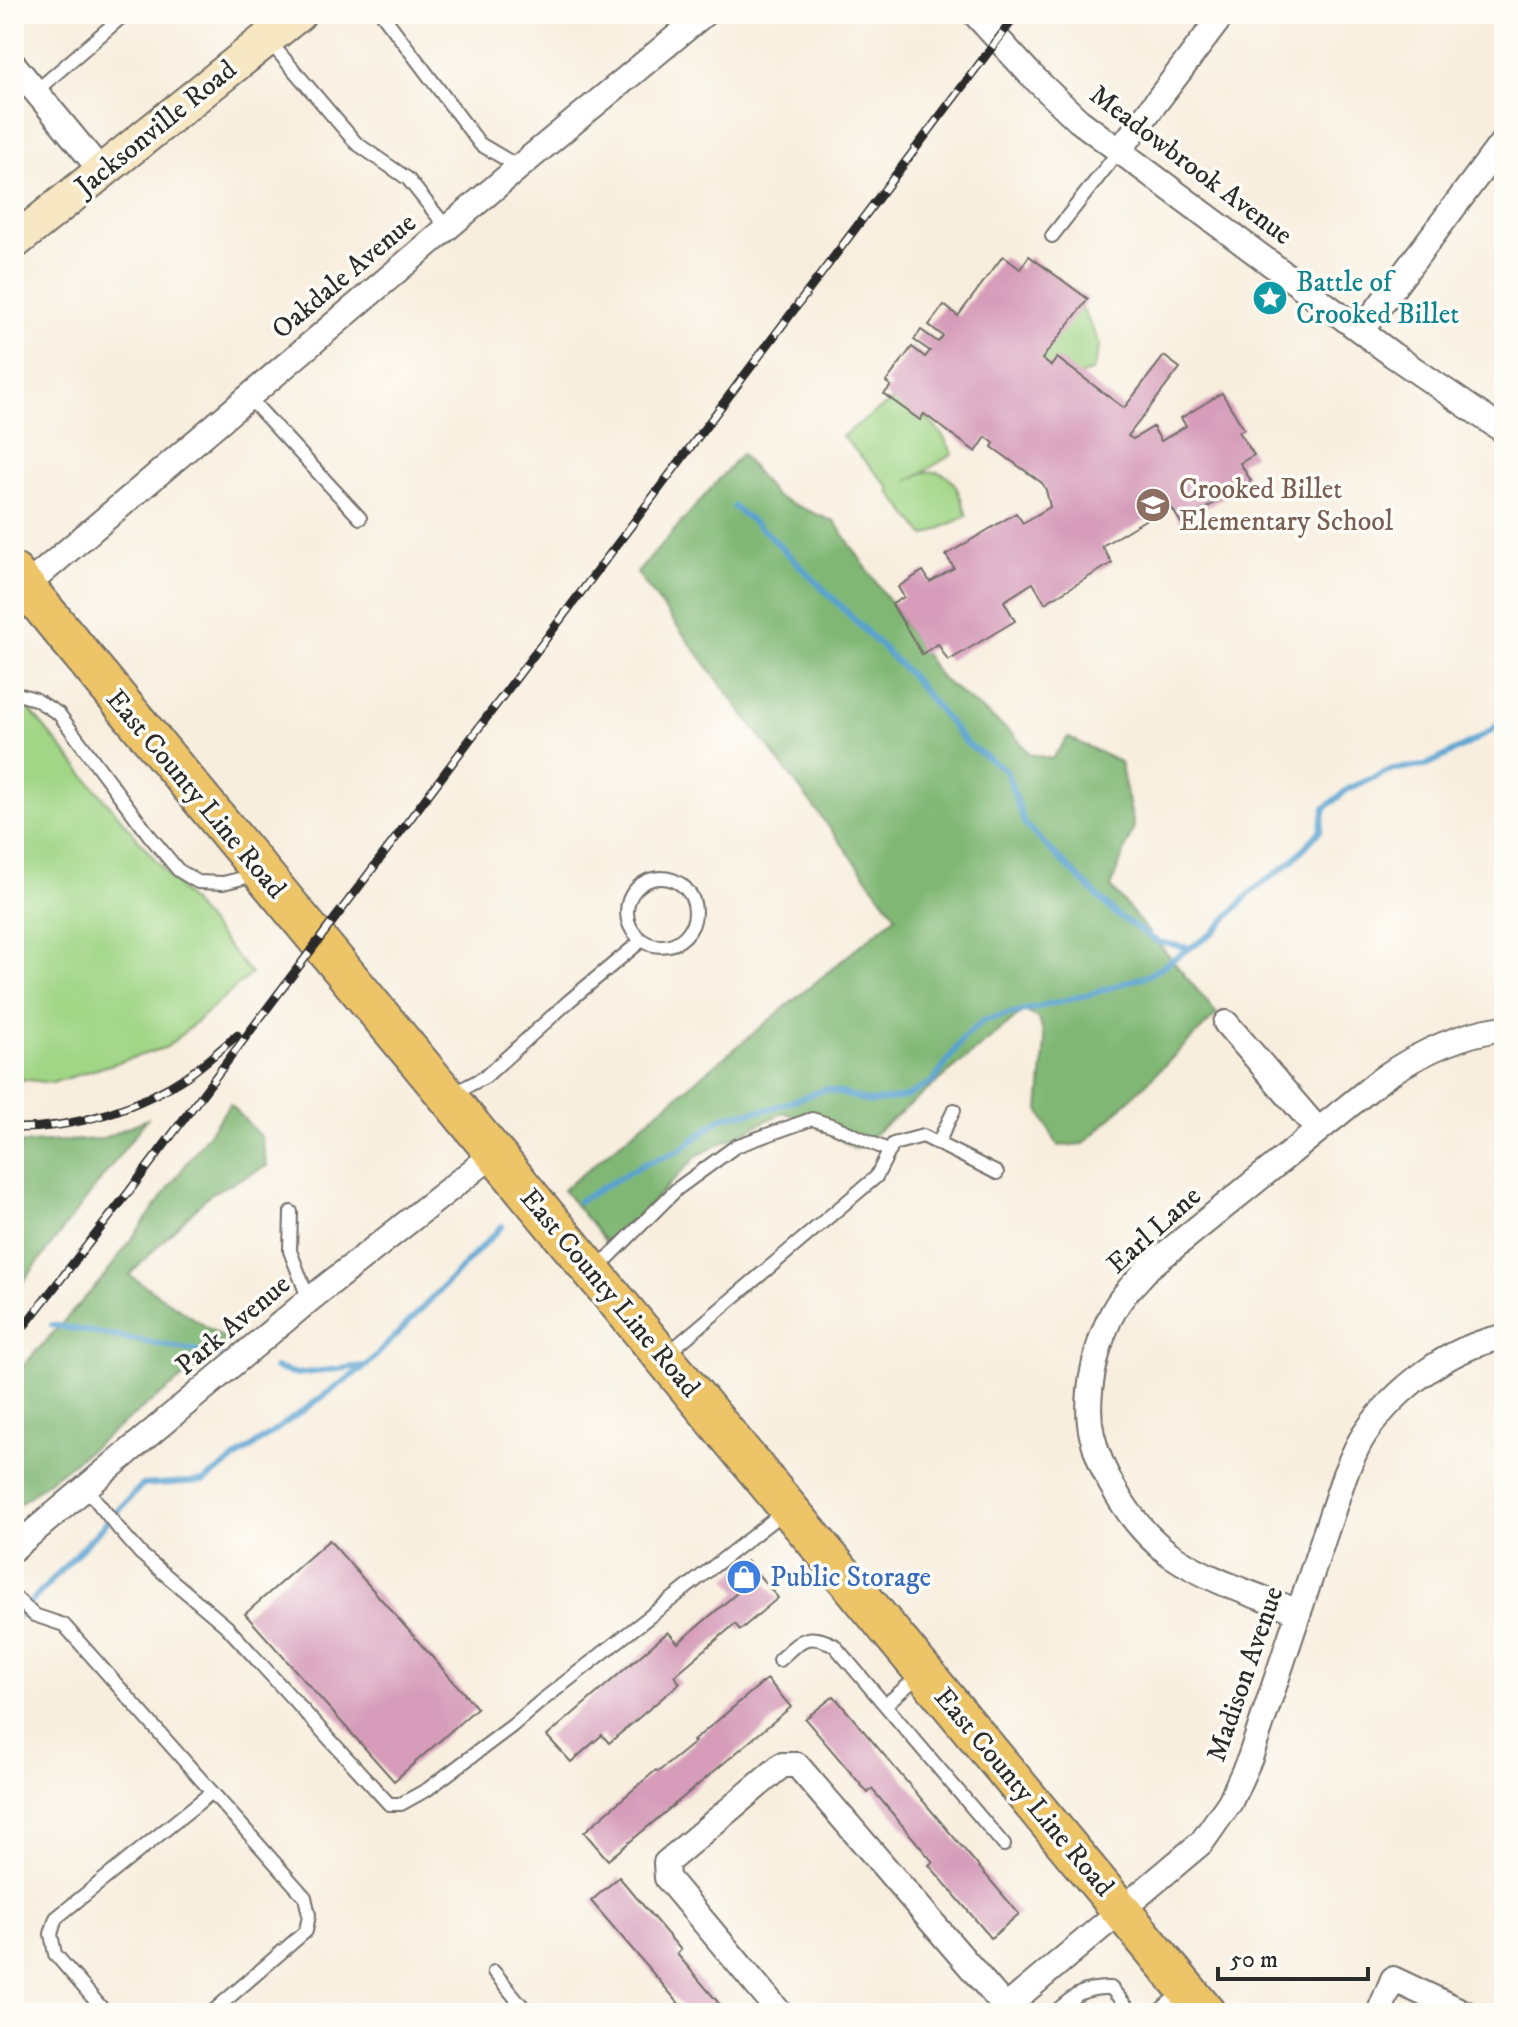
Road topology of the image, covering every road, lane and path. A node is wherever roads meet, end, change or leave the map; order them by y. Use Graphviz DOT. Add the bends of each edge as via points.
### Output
graph roads {
  1 [pos="125,14"];
  2 [pos="298,14"];
  3 [pos="382,14"];
  4 [pos="704,14"];
  5 [pos="975,14"];
  6 [pos="1223,14"];
  7 [pos="267,39"];
  8 [pos="14,65"];
  9 [pos="36,91"];
  10 [pos="1504,140"];
  11 [pos="1119,151"];
  12 [pos="519,167"];
  13 [pos="102,172"];
  14 [pos="447,228"];
  15 [pos="1052,236"];
  16 [pos="14,242"];
  17 [pos="1361,331"];
  18 [pos="248,397"];
  19 [pos="1504,431"];
  20 [pos="360,518"];
  21 [pos="20,580"];
  22 [pos="14,693"];
  23 [pos="262,873"];
  24 [pos="641,941"];
  25 [pos="1226,1023"];
  26 [pos="1504,1028"];
  27 [pos="447,1097"];
  28 [pos="954,1110"];
  29 [pos="1318,1130"];
  30 [pos="938,1143"];
  31 [pos="890,1151"];
  32 [pos="494,1154"];
  33 [pos="997,1173"];
  34 [pos="291,1212"];
  35 [pos="593,1273"];
  36 [pos="309,1300"];
  37 [pos="1504,1337"];
  38 [pos="663,1358"];
  39 [pos="86,1488"];
  40 [pos="789,1509"];
  41 [pos="14,1548"];
  42 [pos="14,1596"];
  43 [pos="1299,1612"];
  44 [pos="779,1660"];
  45 [pos="924,1671"];
  46 [pos="885,1705"];
  47 [pos="212,1792"];
  48 [pos="1004,1845"];
  49 [pos="1122,1909"];
  50 [pos="494,1972"];
  51 [pos="1196,2001"];
  52 [pos="1005,2011"];
  53 [pos="106,2013"];
  54 [pos="211,2013"];
  55 [pos="528,2013"];
  56 [pos="780,2013"];
  57 [pos="1054,2013"];
  58 [pos="1132,2013"];
  59 [pos="1157,2013"];
  60 [pos="1385,2013"];
  61 [pos="1465,2013"];
  1 -- 9 [label="lane"];
  2 -- 7 [label="main road, Jacksonville Road"];
  3 -- 12 [label="lane" via="480,144"];
  4 -- 12 [label="street, Oakdale Avenue"];
  5 -- 11 [label="street, Meadowbrook Avenue" via="1030,74"];
  6 -- 11 [label="street"];
  7 -- 13 [label="main road, Jacksonville Road"];
  7 -- 14 [label="lane" via="356,143 408,179"];
  8 -- 9 [label="street"];
  9 -- 13 [label="street"];
  10 -- 17 [label="street"];
  11 -- 15 [label="lane"];
  11 -- 17 [label="street, Meadowbrook Avenue"];
  12 -- 14 [label="street, Oakdale Avenue"];
  13 -- 16 [label="main road, Jacksonville Road"];
  14 -- 18 [label="street, Oakdale Avenue"];
  17 -- 19 [label="street, Meadowbrook Avenue"];
  18 -- 20 [label="lane"];
  18 -- 21 [label="street, Oakdale Avenue"];
  21 -- 23 [label="main road, East County Line Road"];
  22 -- 23 [label="lane" via="59,714 178,870 198,882 223,883"];
  23 -- 27 [label="main road, East County Line Road"];
  24 -- 24 [label="lane" via="626,913 633,892 651,879 682,885 695,904 685,937 664,946"];
  24 -- 27 [label="lane" via="485,1077"];
  25 -- 29 [label="street"];
  26 -- 29 [label="street, Earl Lane" via="1408,1061"];
  27 -- 32 [label="main road, East County Line Road"];
  28 -- 30 [label="lane"];
  29 -- 43 [label="street, Earl Lane" via="1148,1268 1117,1304 1099,1345 1090,1389 1091,1433 1108,1480 1132,1519 1169,1554"];
  30 -- 31 [label="lane" via="923,1136 893,1144"];
  30 -- 33 [label="lane"];
  31 -- 35 [label="lane" via="812,1119 736,1146 677,1189"];
  31 -- 38 [label="lane" via="876,1177"];
  32 -- 35 [label="main road, East County Line Road"];
  32 -- 36 [label="street, Park Avenue"];
  34 -- 36 [label="lane" via="290,1251"];
  35 -- 38 [label="main road, East County Line Road"];
  36 -- 39 [label="street, Park Avenue"];
  37 -- 43 [label="street, Madison Avenue" via="1454,1355 1420,1377 1387,1405 1363,1436"];
  38 -- 40 [label="main road, East County Line Road"];
  39 -- 40 [label="lane" via="141,1554 226,1626 389,1804 401,1804 428,1789"];
  39 -- 41 [label="street, Park Avenue"];
  40 -- 45 [label="main road, East County Line Road"];
  42 -- 47 [label="lane" via="34,1615 64,1625"];
  43 -- 49 [label="street, Madison Avenue" via="1230,1802 1202,1842"];
  44 -- 46 [label="lane" via="803,1639 818,1637 834,1645"];
  45 -- 46 [label="lane"];
  45 -- 49 [label="main road, East County Line Road"];
  46 -- 48 [label="lane"];
  47 -- 53 [label="lane" via="56,1918 51,1934 55,1954"];
  47 -- 54 [label="lane" via="305,1897 309,1915 306,1931"];
  49 -- 51 [label="main road, East County Line Road"];
  49 -- 52 [label="street, Madison Avenue"];
  50 -- 55 [label="lane"];
  51 -- 59 [label="lane"];
  52 -- 56 [label="street" via="797,1765 782,1765 666,1863 667,1878"];
  57 -- 58 [label="lane" via="1092,1988 1111,1988"];
  60 -- 61 [label="street" via="1381,2008 1393,1979"];
}
